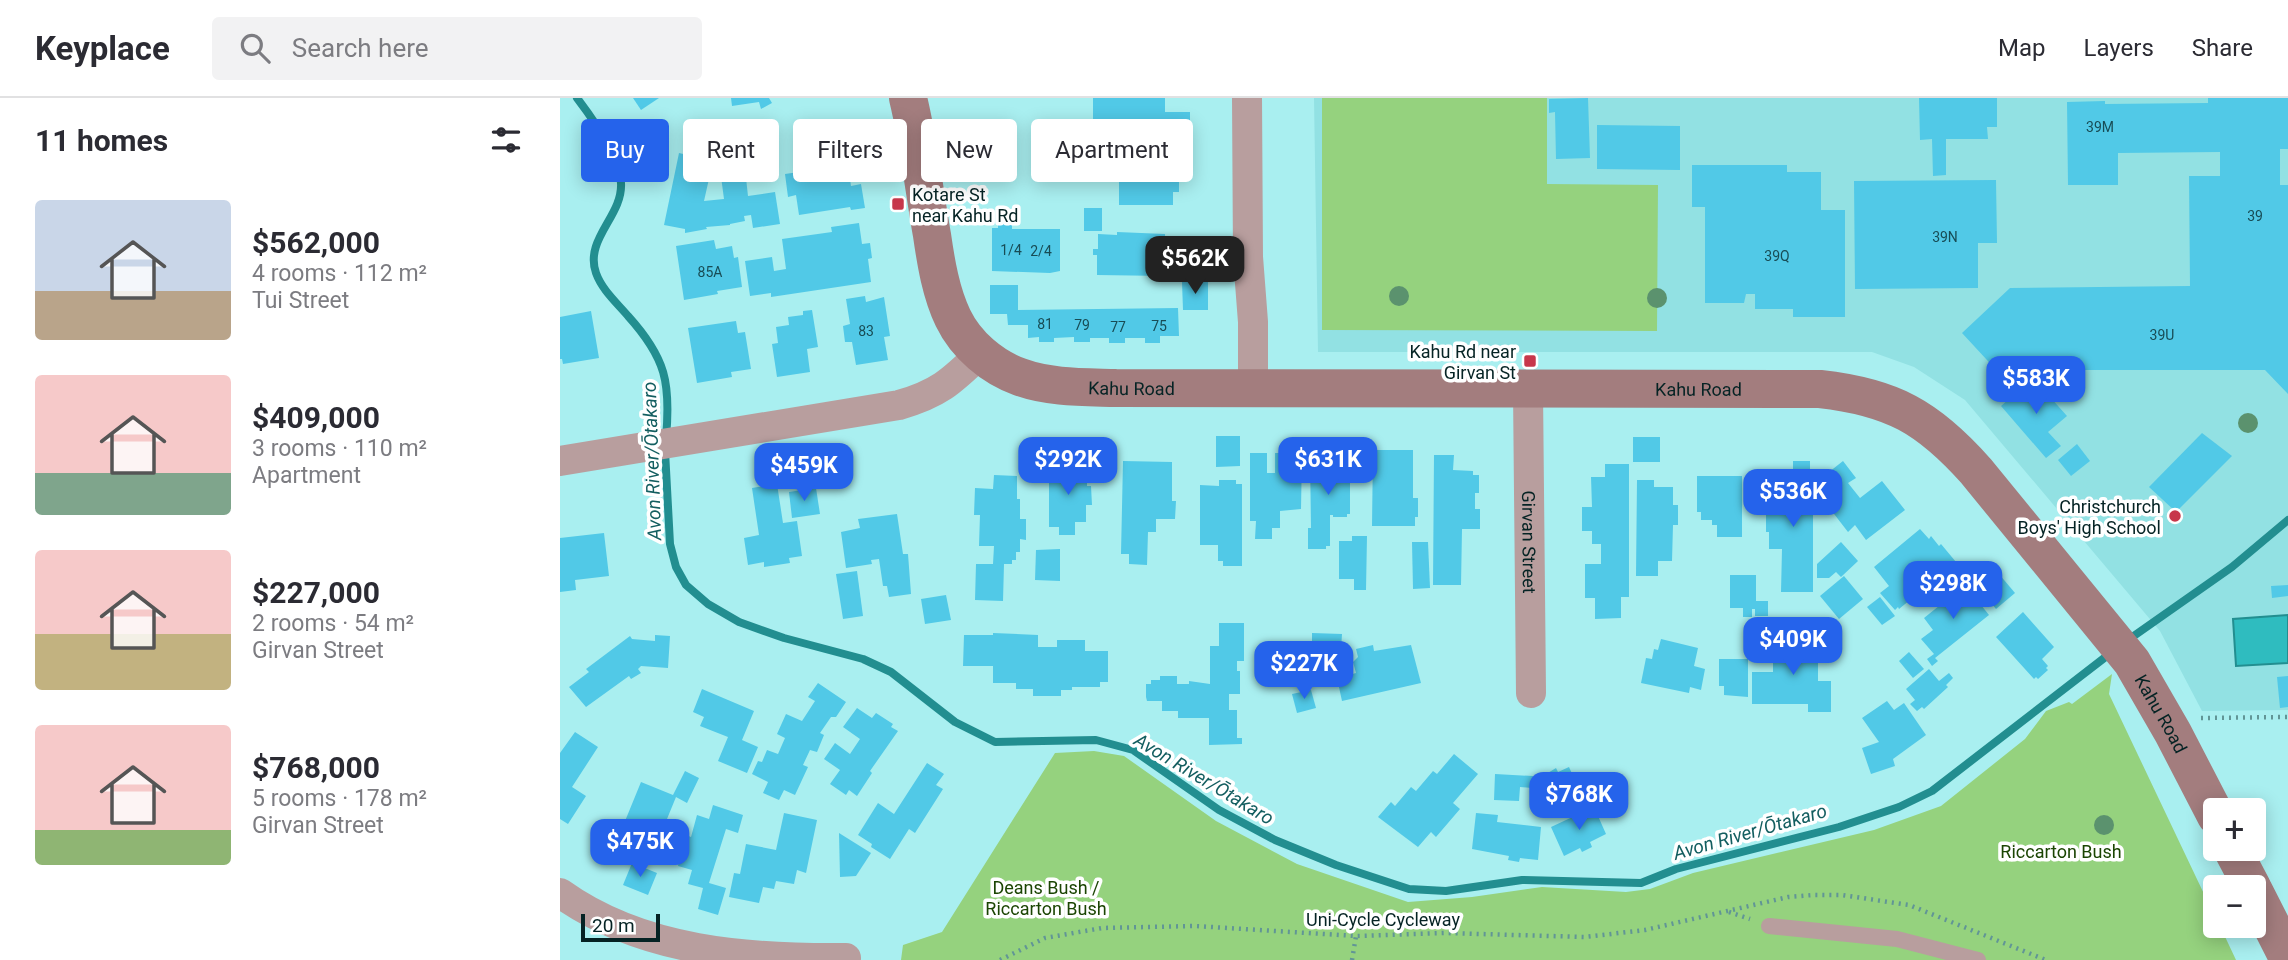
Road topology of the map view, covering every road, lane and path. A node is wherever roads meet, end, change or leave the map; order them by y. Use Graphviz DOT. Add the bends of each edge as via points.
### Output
graph roads {
  1 [pos="908,98"];
  2 [pos="1247,98"];
  3 [pos="980,354"];
  4 [pos="1254,388"];
  5 [pos="1528,390"];
  6 [pos="560,461"];
  7 [pos="1531,693"];
  8 [pos="2288,717"];
  9 [pos="2199,719"];
  10 [pos="2207,798"];
  11 [pos="560,893"];
  12 [pos="1728,912"];
  13 [pos="2266,915"];
  14 [pos="1769,926"];
  15 [pos="1356,936"];
  16 [pos="846,958"];
  17 [pos="2288,958"];
  18 [pos="1000,960"];
  19 [pos="1352,960"];
  20 [pos="1978,960"];
  1 -- 3 [label="main road, Kahu Road" via="936,262 953,318"];
  2 -- 4 [label="street"];
  3 -- 4 [label="main road, Kahu Road" via="1020,377 1043,383"];
  3 -- 6 [label="street" via="941,390 899,405"];
  4 -- 5 [label="main road, Kahu Road"];
  5 -- 7 [label="street, Girvan Street"];
  5 -- 10 [label="main road, Kahu Road" via="1820,389 1884,401 1917,417 1950,442 2132,662"];
  8 -- 9 [label="path"];
  11 -- 16 [label="street" via="631,930 696,949 774,958"];
  12 -- 15 [label="path, Uni-Cycle Cycleway" via="1585,937"];
  13 -- 17 [label="main road"];
  14 -- 20 [label="lane" via="1897,939"];
  15 -- 18 [label="path, Uni-Cycle Cycleway" via="1195,926 1111,927 1052,936"];
  15 -- 19 [label="path"];
}
